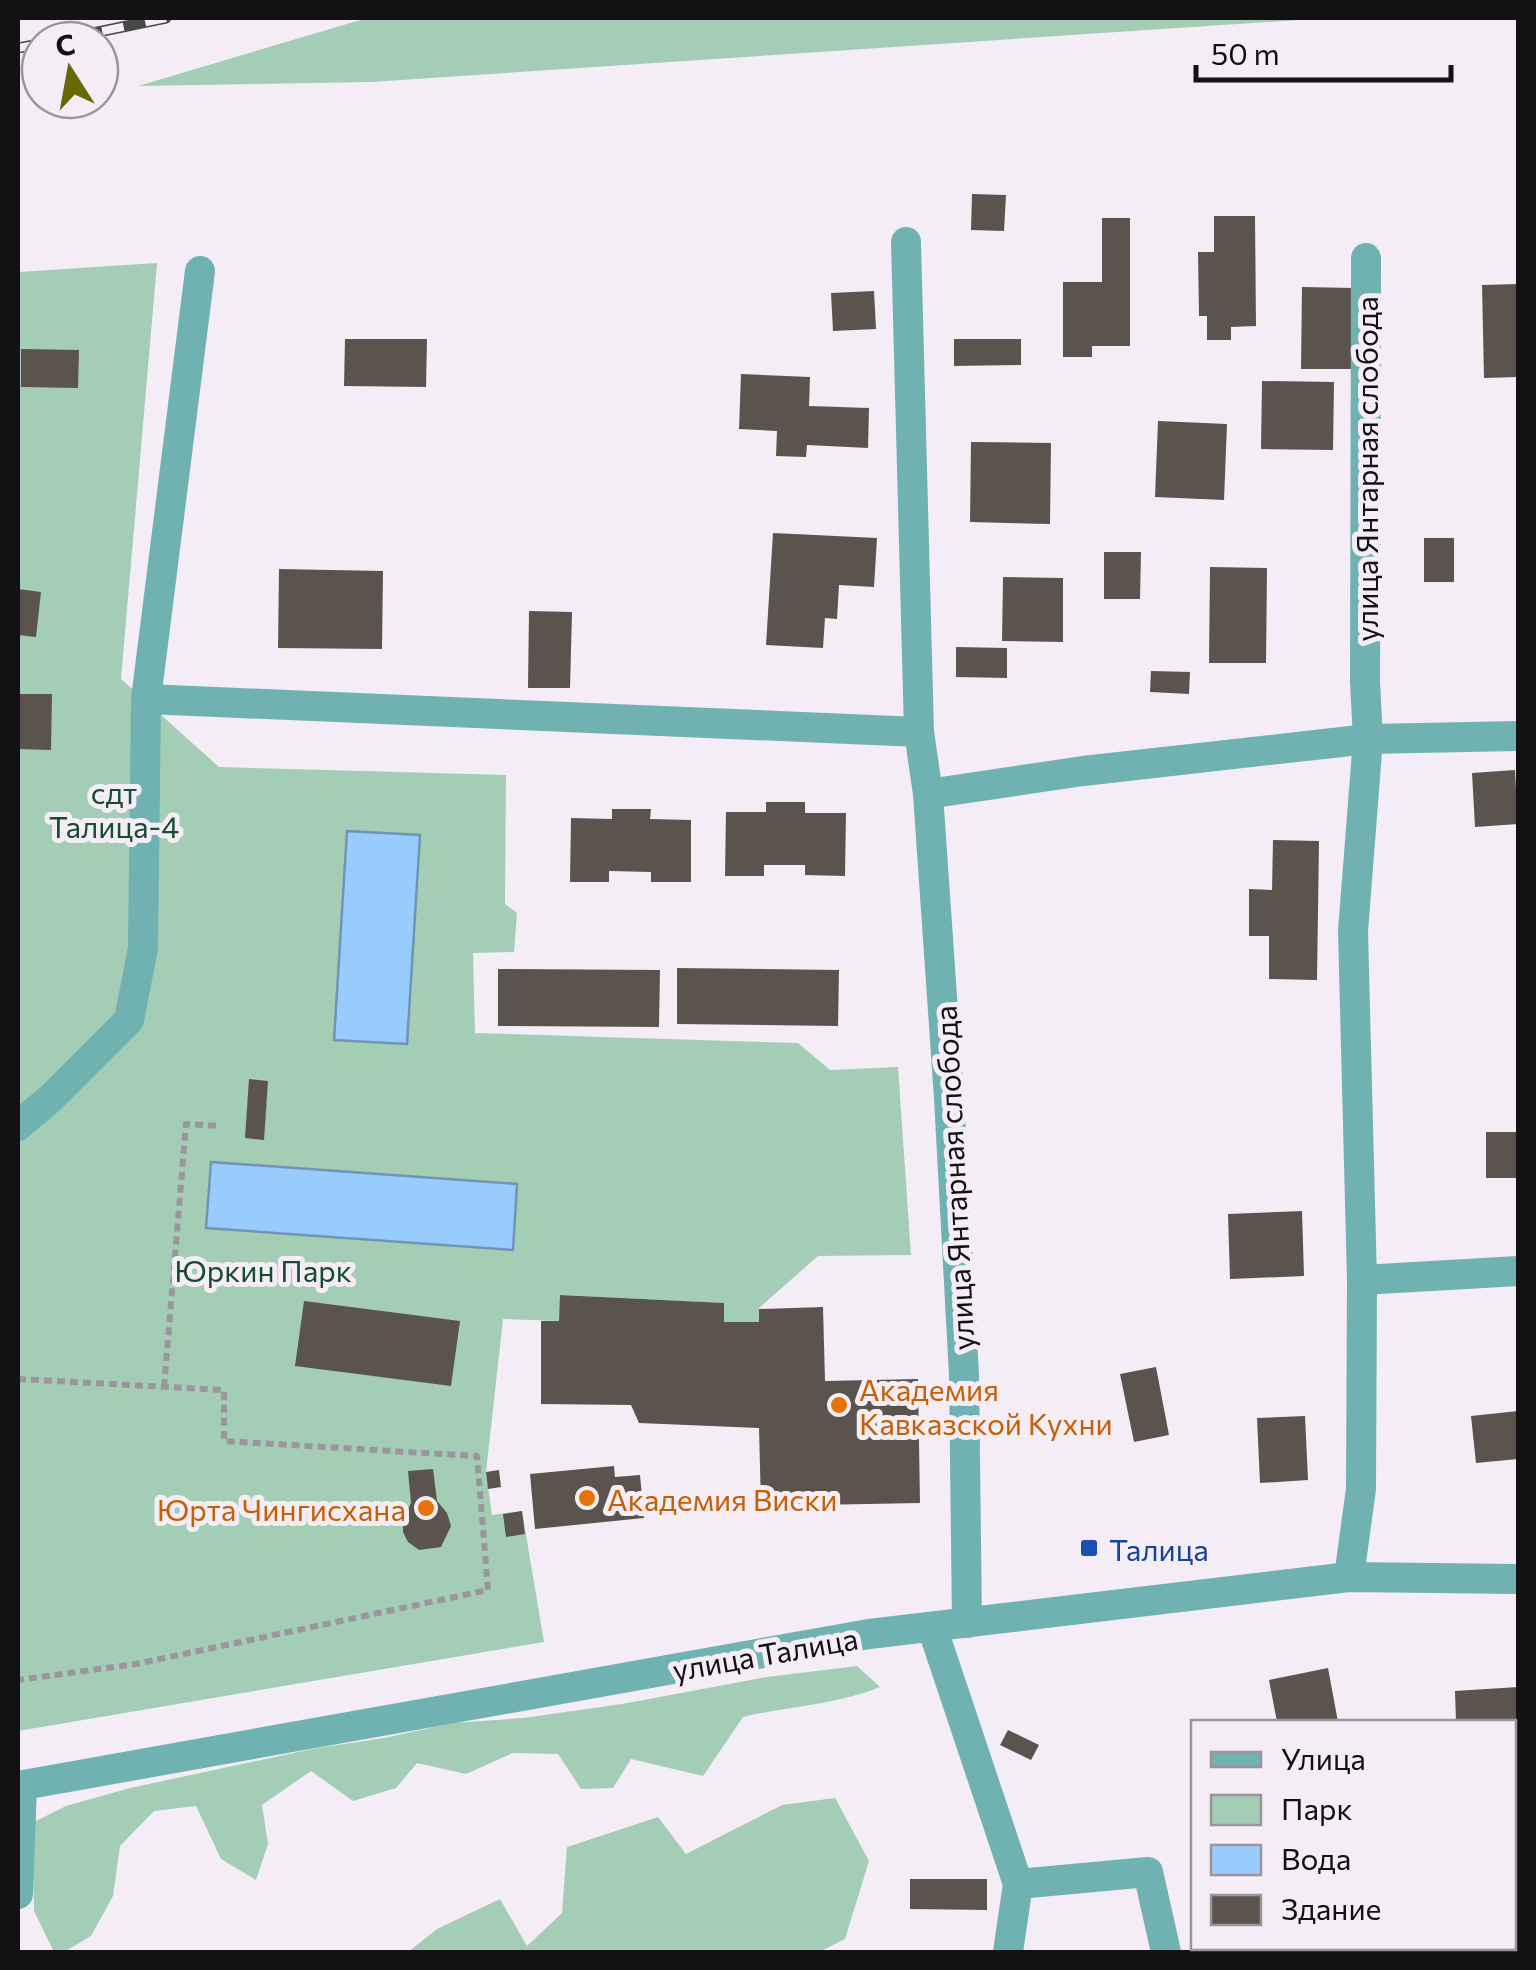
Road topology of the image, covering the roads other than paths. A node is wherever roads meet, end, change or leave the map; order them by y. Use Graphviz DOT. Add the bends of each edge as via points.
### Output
graph roads {
  1 [pos="906,242"];
  2 [pos="1366,258"];
  3 [pos="200,271"];
  4 [pos="146,699"];
  5 [pos="920,732"];
  6 [pos="1518,736"];
  7 [pos="1368,739"];
  8 [pos="928,794"];
  9 [pos="18,1126"];
  10 [pos="1518,1270"];
  11 [pos="1362,1280"];
  12 [pos="1350,1578"];
  13 [pos="1518,1579"];
  14 [pos="967,1623"];
  15 [pos="932,1627"];
  16 [pos="20,1786"];
  17 [pos="1018,1884"];
  18 [pos="18,1894"];
  19 [pos="1008,1952"];
  20 [pos="1166,1952"];
  1 -- 5 [label="street, улица Янтарная слобода"];
  2 -- 7 [label="street, улица Янтарная слобода"];
  3 -- 4 [label="street"];
  4 -- 5 [label="street"];
  4 -- 9 [label="street" via="143,948 129,1020"];
  5 -- 8 [label="street, улица Янтарная слобода"];
  6 -- 7 [label="street"];
  7 -- 8 [label="street"];
  7 -- 11 [label="street, улица Янтарная слобода" via="1353,931"];
  8 -- 14 [label="street, улица Янтарная слобода" via="964,1375"];
  10 -- 11 [label="street"];
  11 -- 12 [label="street, улица Янтарная слобода" via="1361,1489"];
  12 -- 13 [label="street, улица Талица"];
  12 -- 14 [label="street, улица Талица"];
  14 -- 15 [label="street, улица Талица"];
  15 -- 16 [label="street, улица Талица"];
  15 -- 17 [label="street"];
  16 -- 18 [label="street"];
  17 -- 19 [label="street"];
  17 -- 20 [label="street" via="1148,1872"];
}
